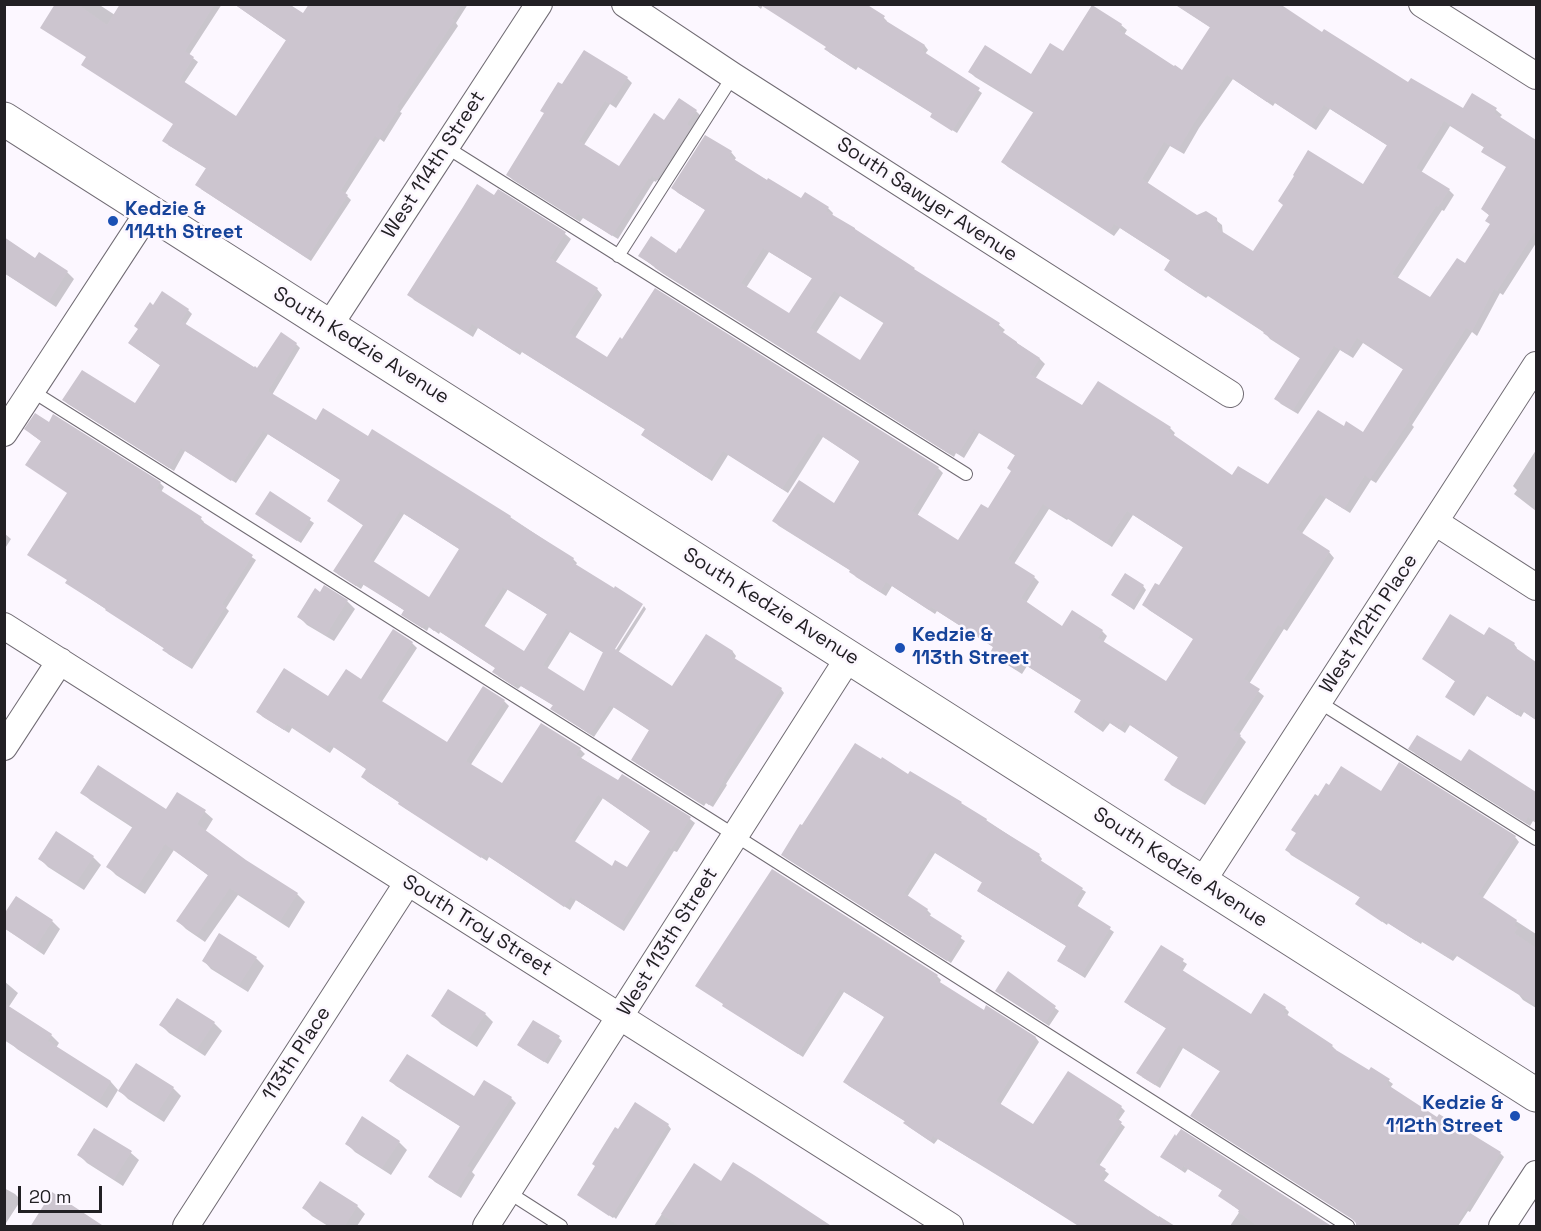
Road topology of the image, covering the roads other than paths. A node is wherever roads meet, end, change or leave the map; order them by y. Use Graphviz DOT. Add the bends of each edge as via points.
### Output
graph roads {
  1 [pos="539,4"];
  2 [pos="625,4"];
  3 [pos="1422,4"];
  4 [pos="732,76"];
  5 [pos="1536,76"];
  6 [pos="4,119"];
  7 [pos="446,147"];
  8 [pos="149,211"];
  9 [pos="618,256"];
  10 [pos="329,326"];
  11 [pos="1536,365"];
  12 [pos="32,391"];
  13 [pos="1230,394"];
  14 [pos="4,434"];
  15 [pos="966,474"];
  16 [pos="1435,522"];
  17 [pos="1536,587"];
  18 [pos="4,626"];
  19 [pos="849,657"];
  20 [pos="60,661"];
  21 [pos="1319,702"];
  22 [pos="4,747"];
  23 [pos="736,836"];
  24 [pos="1536,839"];
  25 [pos="408,882"];
  26 [pos="1202,882"];
  27 [pos="620,1017"];
  28 [pos="1536,1095"];
  29 [pos="1536,1174"];
  30 [pos="508,1192"];
  31 [pos="186,1227"];
  32 [pos="486,1227"];
  33 [pos="561,1227"];
  34 [pos="950,1227"];
  35 [pos="1348,1227"];
  36 [pos="1502,1227"];
  1 -- 7 [label="street, West 114th Street"];
  2 -- 4 [label="street, South Sawyer Avenue"];
  3 -- 5 [label="street"];
  4 -- 9 [label="lane"];
  4 -- 13 [label="street, South Sawyer Avenue"];
  6 -- 8 [label="main road, South Kedzie Avenue"];
  7 -- 9 [label="lane"];
  7 -- 10 [label="street, West 114th Street"];
  8 -- 10 [label="main road, South Kedzie Avenue"];
  8 -- 12 [label="street"];
  9 -- 15 [label="lane"];
  10 -- 19 [label="main road, South Kedzie Avenue"];
  11 -- 16 [label="street, West 112th Place"];
  12 -- 14 [label="street"];
  12 -- 23 [label="lane"];
  16 -- 17 [label="street"];
  16 -- 21 [label="street, West 112th Place"];
  18 -- 20 [label="street, South Troy Street"];
  19 -- 23 [label="street, West 113th Street"];
  19 -- 26 [label="main road, South Kedzie Avenue"];
  20 -- 22 [label="street"];
  20 -- 25 [label="street, South Troy Street"];
  21 -- 24 [label="lane"];
  21 -- 26 [label="street, West 112th Place"];
  23 -- 27 [label="street, West 113th Street"];
  23 -- 35 [label="lane"];
  25 -- 27 [label="street, South Troy Street"];
  25 -- 31 [label="street, 113th Place"];
  26 -- 28 [label="main road, South Kedzie Avenue"];
  27 -- 30 [label="street, West 113th Street"];
  27 -- 34 [label="street, South Troy Street"];
  29 -- 36 [label="street"];
  30 -- 32 [label="street, West 113th Street"];
  30 -- 33 [label="lane"];
}
